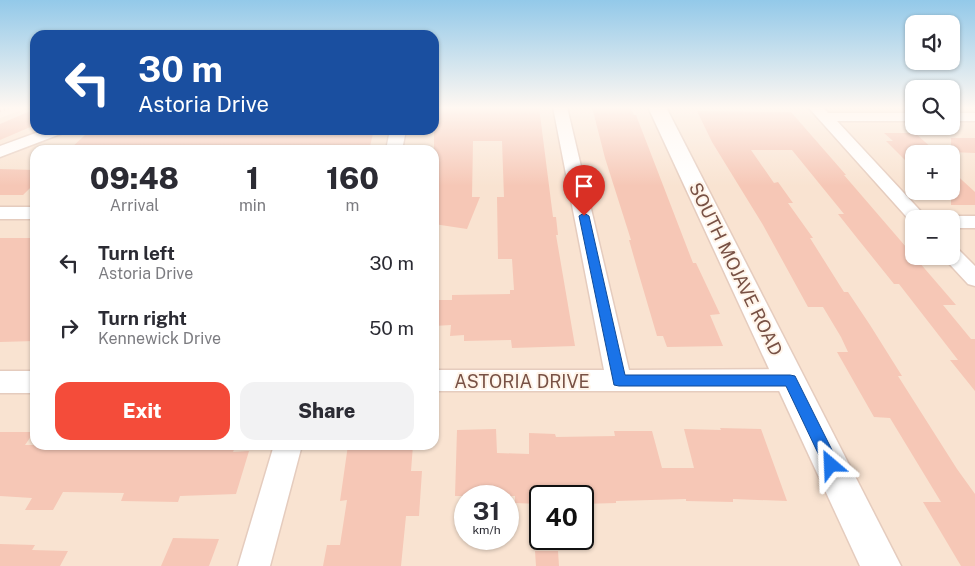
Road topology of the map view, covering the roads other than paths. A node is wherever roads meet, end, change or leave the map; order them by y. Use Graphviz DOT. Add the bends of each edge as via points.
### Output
graph roads {
  1 [pos="566,133"];
  2 [pos="670,133"];
  3 [pos="839,133"];
  4 [pos="45,135"];
  5 [pos="0,152"];
  6 [pos="911,210"];
  7 [pos="30,213"];
  8 [pos="0,214"];
  9 [pos="960,222"];
  10 [pos="975,222"];
  11 [pos="960,263"];
  12 [pos="975,279"];
  13 [pos="790,380"];
  14 [pos="439,381"];
  15 [pos="619,381"];
  16 [pos="0,382"];
  17 [pos="30,382"];
  18 [pos="287,450"];
  19 [pos="254,566"];
  20 [pos="881,566"];
  1 -- 15 [label="street"];
  2 -- 13 [label="street, SOUTH MOJAVE ROAD"];
  3 -- 6 [label="street"];
  4 -- 5 [label="street"];
  7 -- 8 [label="street"];
  9 -- 10 [label="street"];
  11 -- 12 [label="street"];
  13 -- 15 [label="street, ASTORIA DRIVE"];
  13 -- 20 [label="street, SOUTH MOJAVE ROAD"];
  14 -- 15 [label="street, ASTORIA DRIVE"];
  16 -- 17 [label="street"];
  18 -- 19 [label="street"];
}
